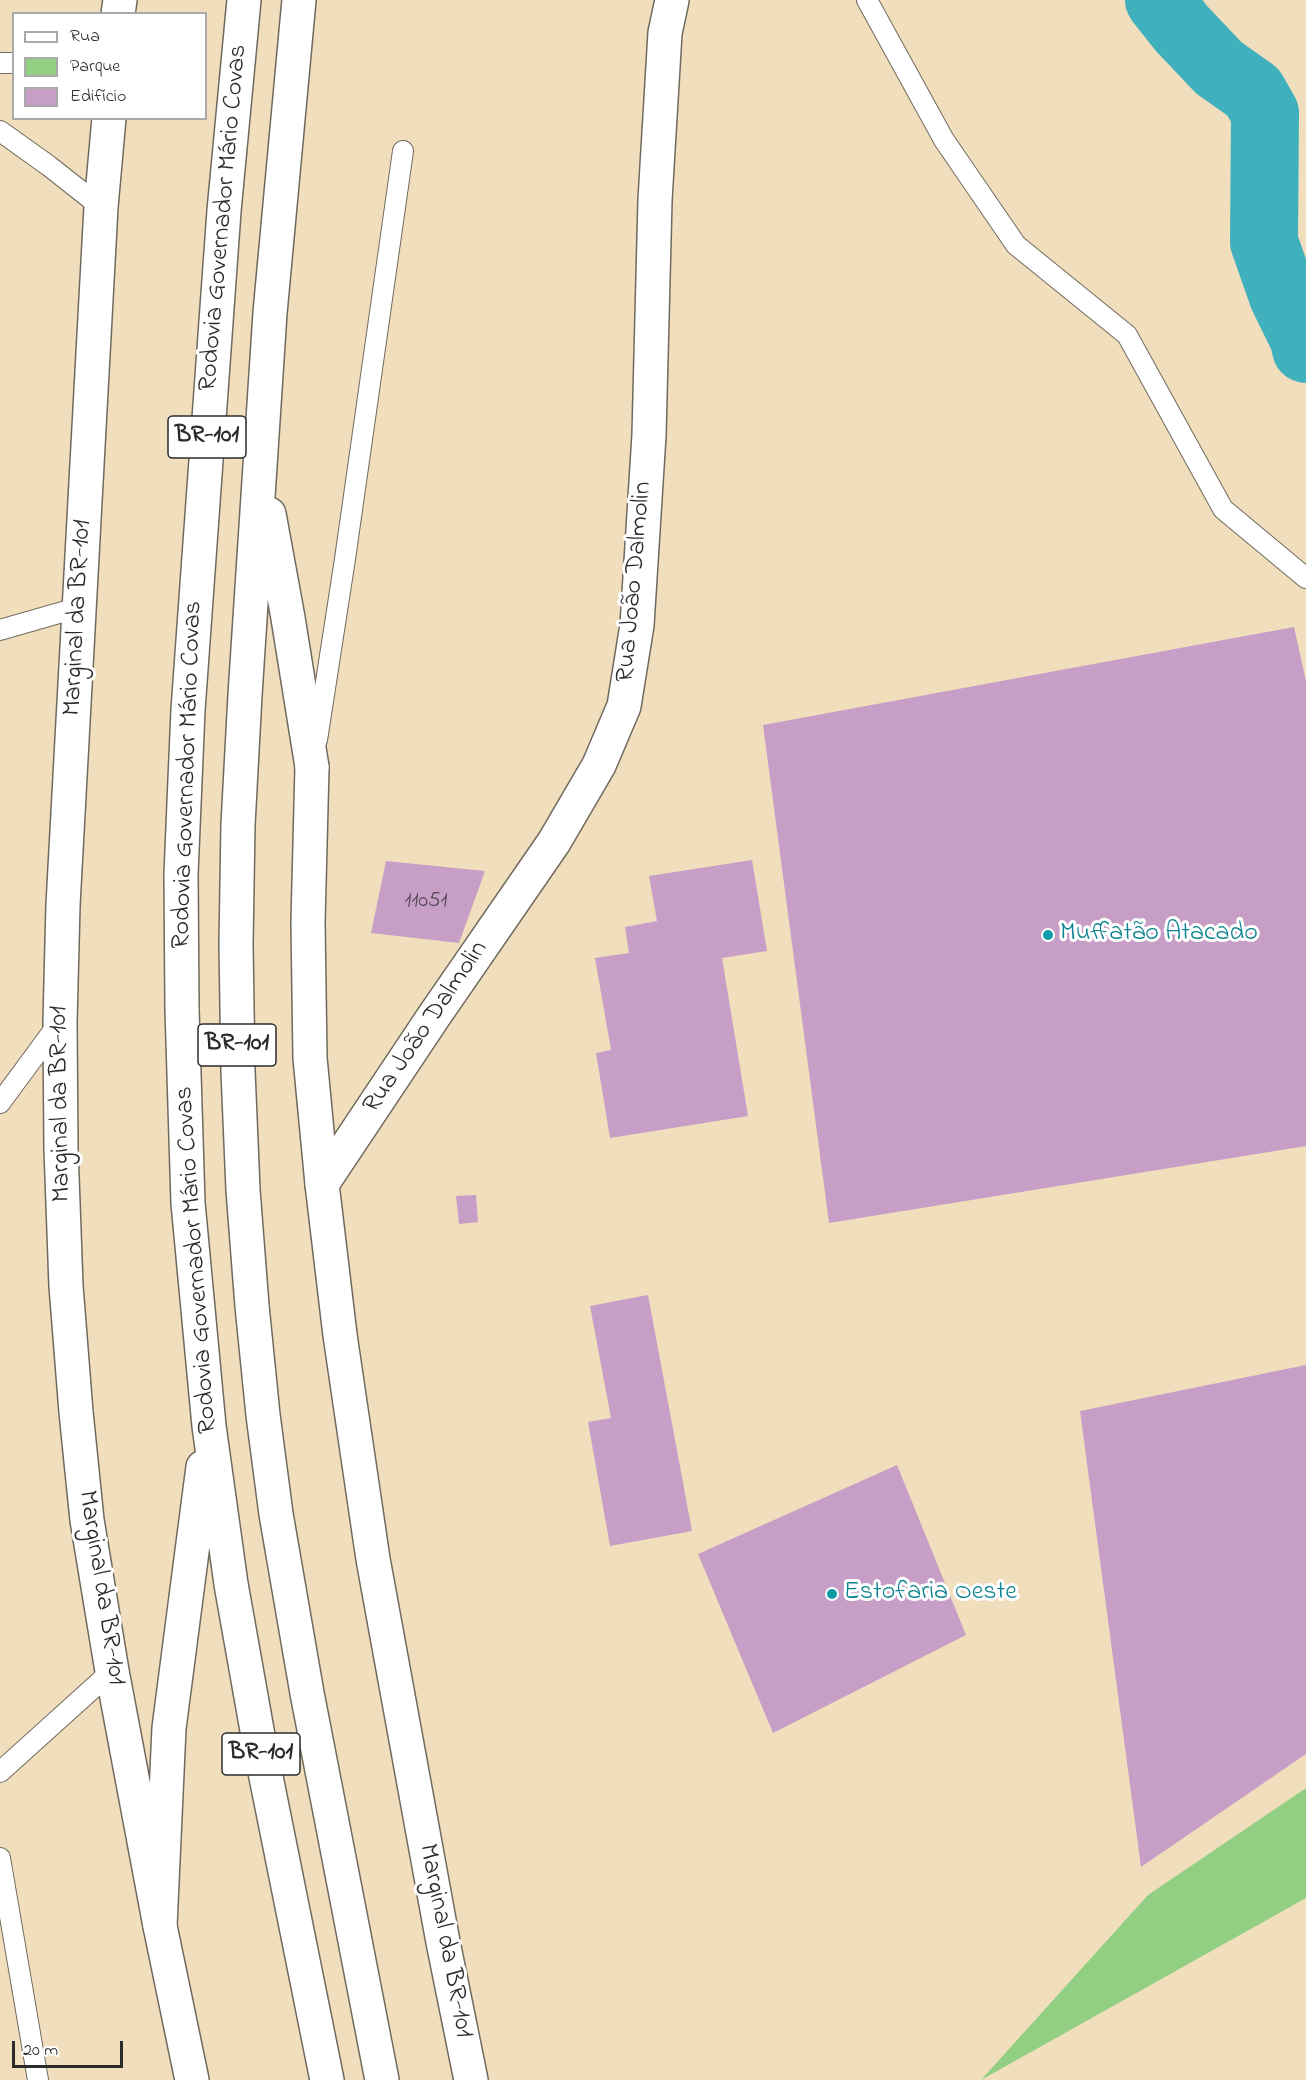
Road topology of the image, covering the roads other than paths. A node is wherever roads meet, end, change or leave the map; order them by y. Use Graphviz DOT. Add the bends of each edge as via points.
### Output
graph roads {
  1 [pos="244,0"];
  2 [pos="299,0"];
  3 [pos="672,0"];
  4 [pos="867,0"];
  5 [pos="109,120"];
  6 [pos="0,131"];
  7 [pos="403,151"];
  8 [pos="101,207"];
  9 [pos="260,466"];
  10 [pos="1306,578"];
  11 [pos="80,607"];
  12 [pos="0,630"];
  13 [pos="312,767"];
  14 [pos="60,1022"];
  15 [pos="0,1103"];
  16 [pos="322,1184"];
  17 [pos="209,1426"];
  18 [pos="112,1671"];
  19 [pos="0,1772"];
  20 [pos="0,1858"];
  21 [pos="160,1926"];
  22 [pos="38,2080"];
  23 [pos="192,2080"];
  24 [pos="327,2080"];
  25 [pos="382,2080"];
  26 [pos="471,2080"];
  1 -- 17 [label="main road, Rodovia Governador Mário Covas / BR-101" via="202,500 181,874 188,1203"];
  2 -- 9 [label="main road, Rodovia Governador Mário Covas / BR-101"];
  3 -- 16 [label="main road, Rua João Dalmolin" via="665,33 655,200 649,435 637,625 624,706 599,765 554,842"];
  4 -- 10 [label="lane" via="944,140 1017,245 1127,335 1223,510"];
  5 -- 8 [label="main road, Marginal da BR-101"];
  6 -- 8 [label="lane"];
  7 -- 13 [label="lane"];
  8 -- 11 [label="main road, Marginal da BR-101"];
  9 -- 13 [label="main road, Marginal da BR-101"];
  9 -- 25 [label="main road, Rodovia Governador Mário Covas / BR-101" via="238,825 236,944 243,1190 276,1514"];
  11 -- 12 [label="lane"];
  11 -- 14 [label="main road, Marginal da BR-101"];
  13 -- 16 [label="main road, Marginal da BR-101" via="310,1047"];
  14 -- 15 [label="lane"];
  14 -- 18 [label="main road, Marginal da BR-101" via="61,1149 75,1412 87,1520"];
  16 -- 26 [label="main road, Marginal da BR-101" via="373,1559"];
  17 -- 21 [label="main road" via="169,1728"];
  17 -- 24 [label="main road, Rodovia Governador Mário Covas / BR-101" via="254,1712"];
  18 -- 19 [label="lane"];
  18 -- 21 [label="main road, Marginal da BR-101"];
  20 -- 22 [label="lane"];
  21 -- 23 [label="main road, Marginal da BR-101"];
}
